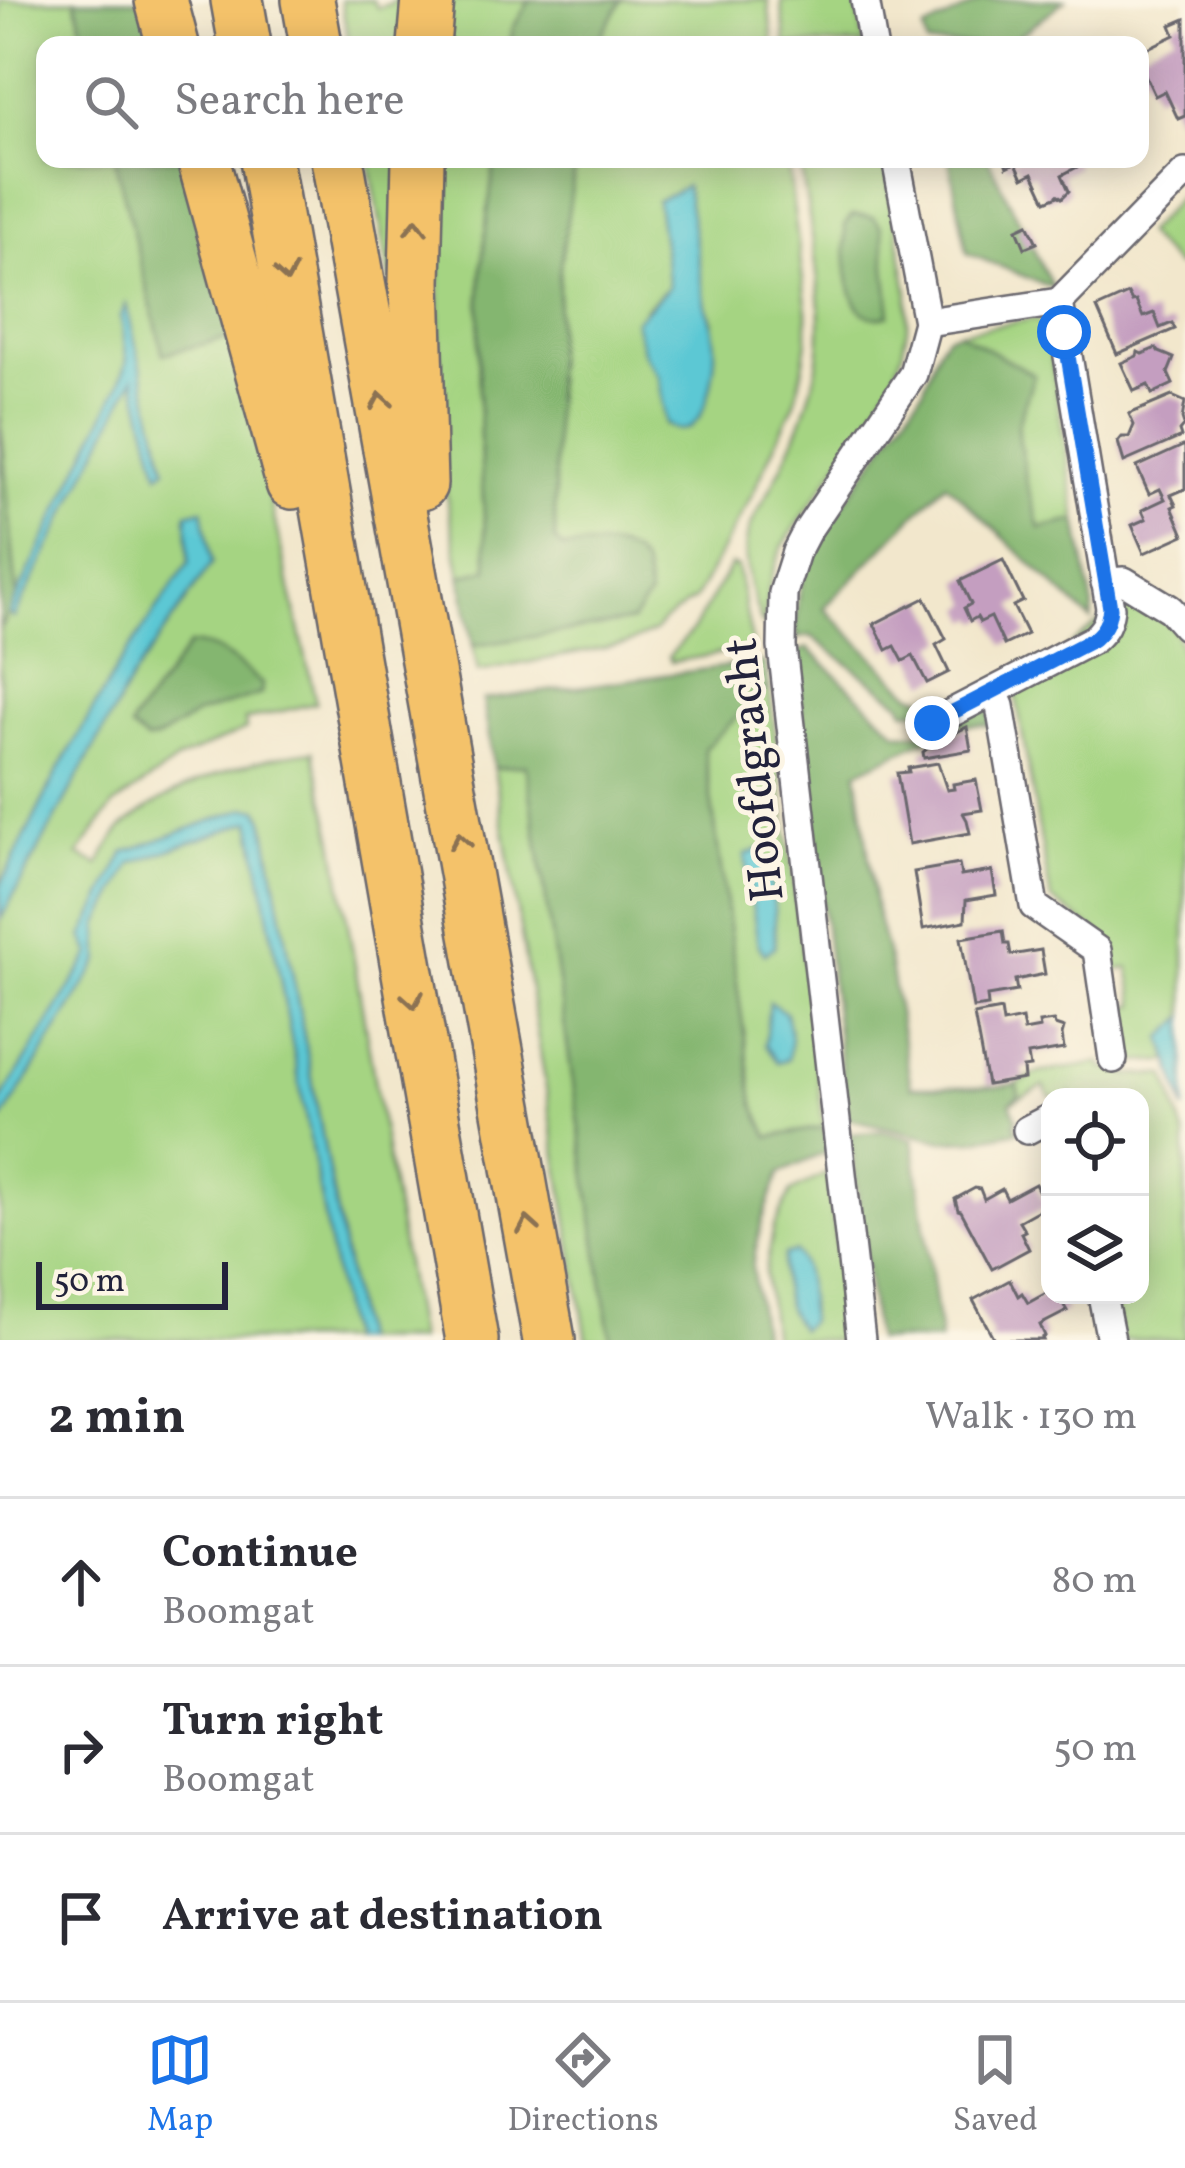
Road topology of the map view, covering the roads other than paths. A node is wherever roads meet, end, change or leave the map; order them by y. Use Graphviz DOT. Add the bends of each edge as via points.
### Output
graph roads {
  1 [pos="160,0"];
  2 [pos="237,0"];
  3 [pos="308,0"];
  4 [pos="428,0"];
  5 [pos="865,0"];
  6 [pos="170,36"];
  7 [pos="243,36"];
  8 [pos="314,36"];
  9 [pos="425,36"];
  10 [pos="872,36"];
  11 [pos="205,168"];
  12 [pos="268,168"];
  13 [pos="339,168"];
  14 [pos="418,168"];
  15 [pos="898,168"];
  16 [pos="1185,172"];
  17 [pos="1059,302"];
  18 [pos="927,322"];
  19 [pos="1106,582"];
  20 [pos="1185,626"];
  21 [pos="424,640"];
  22 [pos="994,692"];
  23 [pos="932,723"];
  24 [pos="370,761"];
  25 [pos="1113,1059"];
  26 [pos="1104,1304"];
  27 [pos="472,1340"];
  28 [pos="549,1340"];
  29 [pos="861,1340"];
  30 [pos="1111,1340"];
  1 -- 6 [label="highway"];
  2 -- 7 [label="highway"];
  3 -- 8 [label="highway"];
  4 -- 9 [label="highway"];
  5 -- 10 [label="street"];
  11 -- 24 [label="highway"];
  12 -- 24 [label="highway, one-way"];
  21 -- 13 [label="highway, one-way"];
  21 -- 14 [label="highway, one-way"];
  15 -- 18 [label="street, Hoofdgracht"];
  16 -- 17 [label="street"];
  17 -- 18 [label="street"];
  17 -- 19 [label="street"];
  18 -- 29 [label="street, Hoofdgracht" via="913,374 796,552 781,611"];
  19 -- 20 [label="street" via="1124,580"];
  19 -- 22 [label="street" via="1105,630"];
  28 -- 21 [label="highway, one-way"];
  22 -- 23 [label="street"];
  22 -- 25 [label="street" via="1034,906 1097,950"];
  24 -- 27 [label="highway, one-way"];
  26 -- 30 [label="street"];
}
